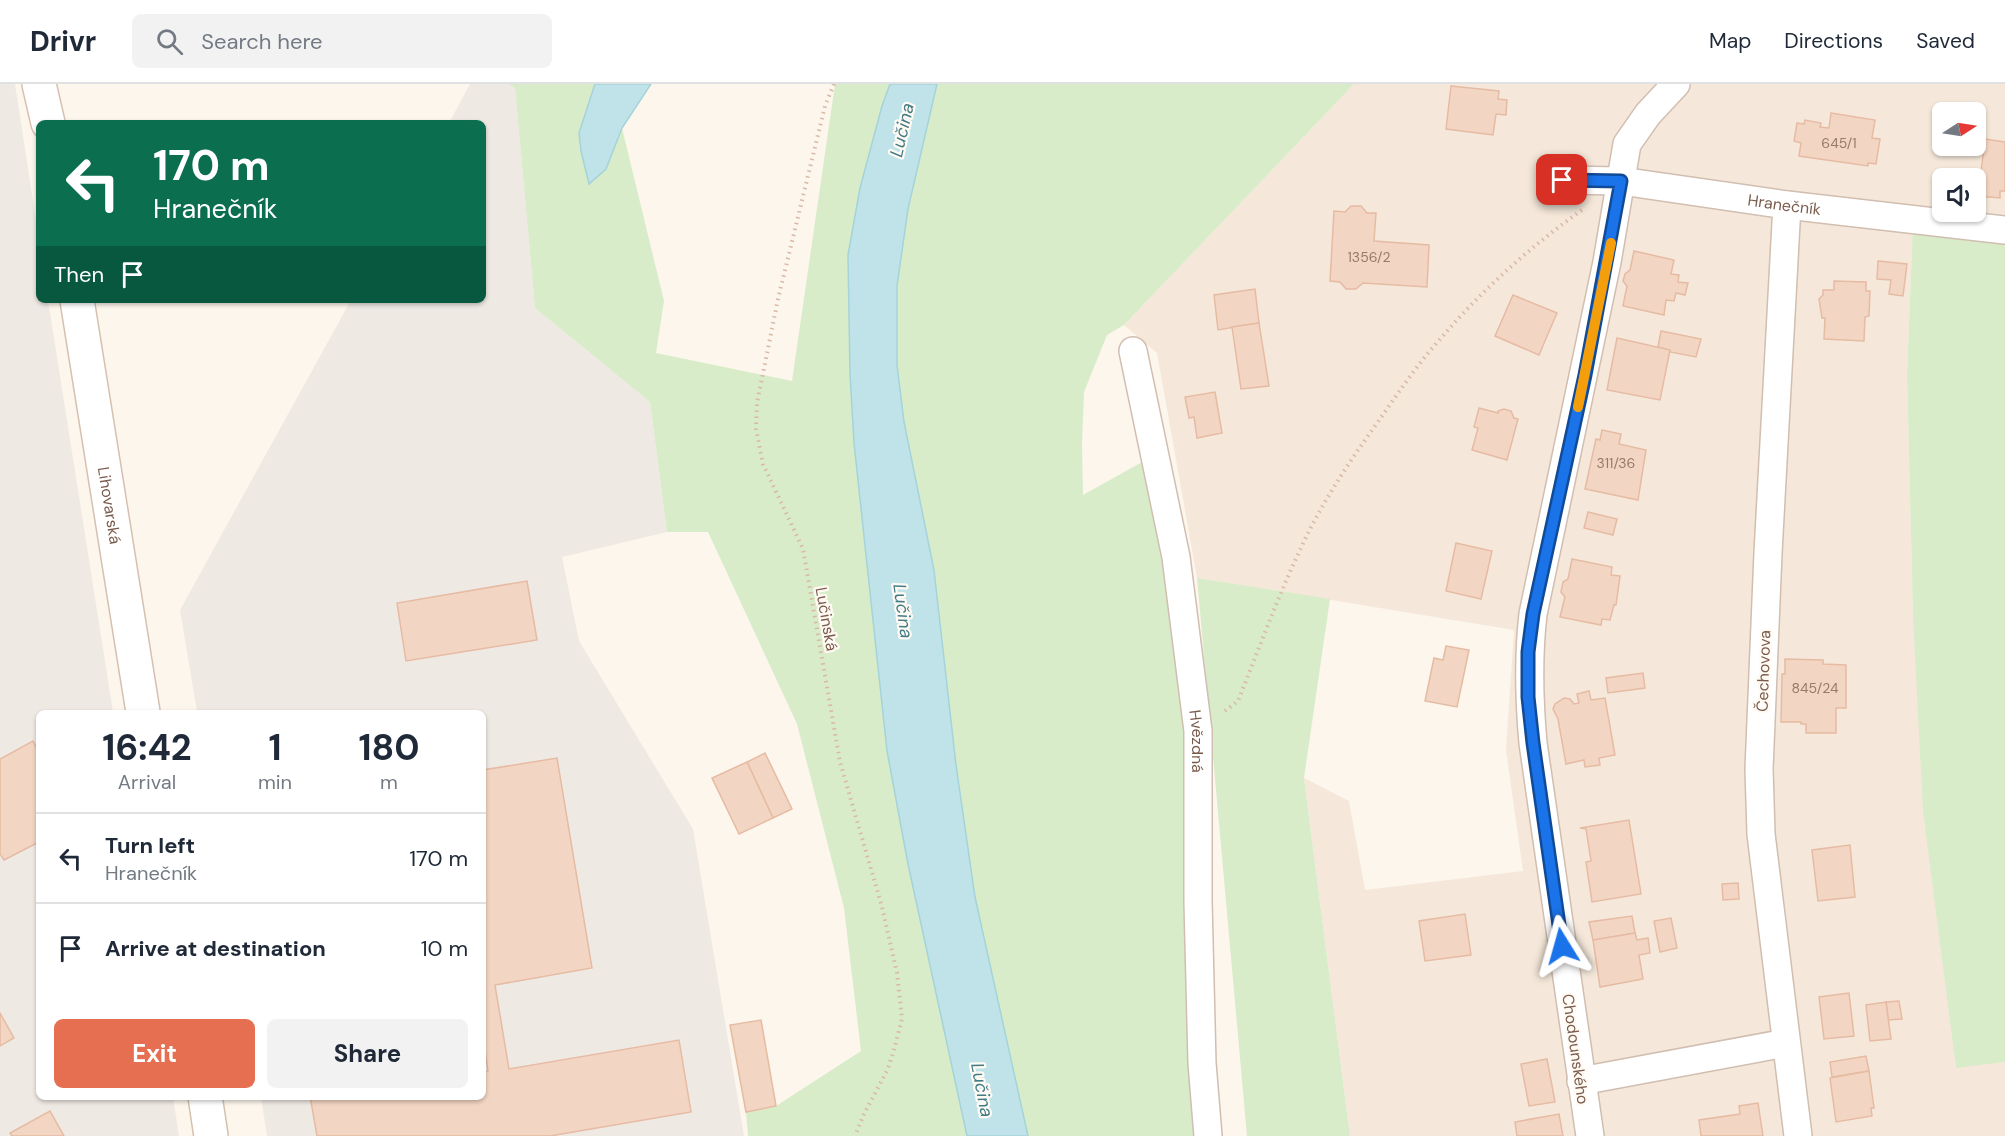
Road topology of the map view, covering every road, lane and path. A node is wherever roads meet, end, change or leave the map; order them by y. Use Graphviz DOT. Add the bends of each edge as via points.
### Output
graph roads {
  1 [pos="39,84"];
  2 [pos="834,84"];
  3 [pos="1676,84"];
  4 [pos="47,120"];
  5 [pos="1562,180"];
  6 [pos="1621,181"];
  7 [pos="1787,205"];
  8 [pos="2005,230"];
  9 [pos="77,303"];
  10 [pos="1134,351"];
  11 [pos="143,710"];
  12 [pos="1198,731"];
  13 [pos="1786,1042"];
  14 [pos="1581,1081"];
  15 [pos="206,1100"];
  16 [pos="211,1136"];
  17 [pos="855,1136"];
  18 [pos="1208,1136"];
  19 [pos="1590,1136"];
  20 [pos="1798,1136"];
  1 -- 4 [label="street"];
  2 -- 17 [label="path, Lučinská" via="825,106 778,299 757,403 756,429 763,464 802,549 840,762 897,973 902,1019 896,1046"];
  3 -- 6 [label="street, Chodounského" via="1627,144"];
  5 -- 6 [label="street, Hranečník"];
  6 -- 7 [label="street, Hranečník"];
  6 -- 12 [label="path" via="1509,270 1443,335 1414,371 1319,513 1238,702"];
  6 -- 14 [label="street, Chodounského" via="1528,652 1533,743"];
  7 -- 8 [label="street, Hranečník"];
  7 -- 13 [label="street, Čechovova" via="1759,769 1761,834"];
  9 -- 11 [label="street, Lihovarská"];
  10 -- 12 [label="street, Hvězdná" via="1176,556"];
  12 -- 18 [label="street, Hvězdná" via="1202,1063"];
  13 -- 14 [label="street"];
  13 -- 20 [label="street, Čechovova"];
  14 -- 19 [label="street, Chodounského"];
  15 -- 16 [label="street"];
}
